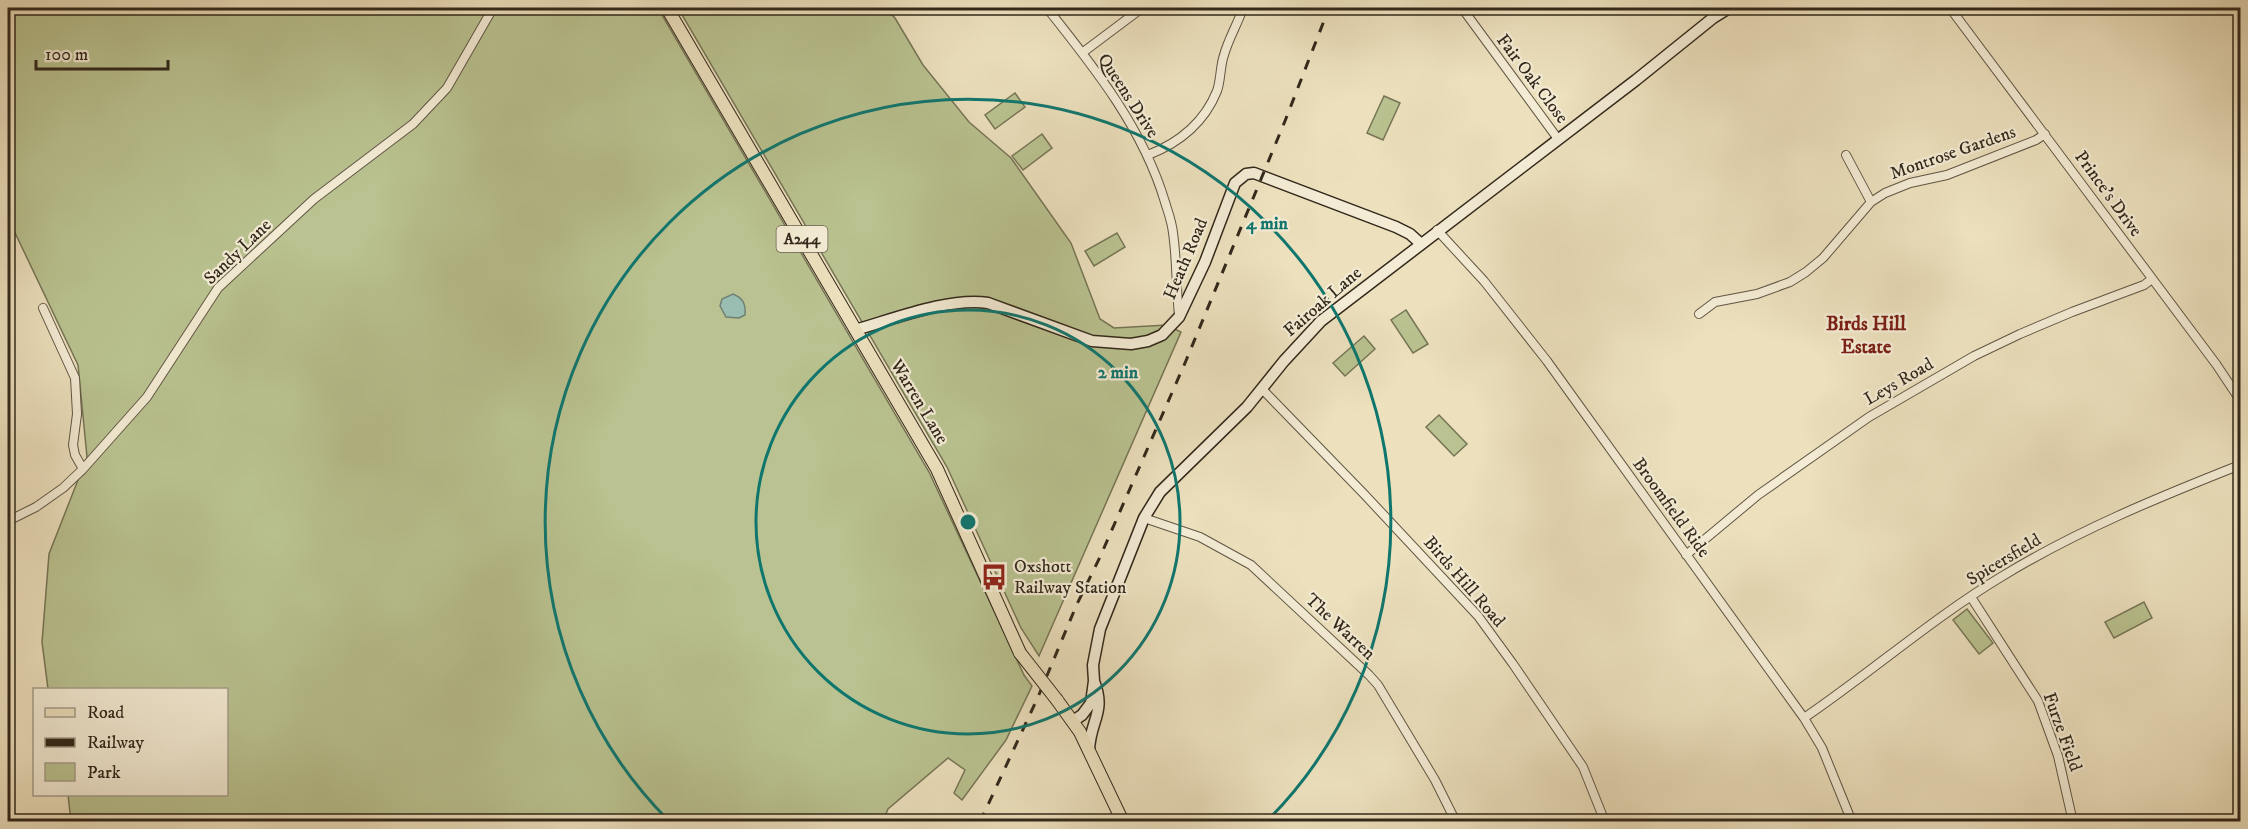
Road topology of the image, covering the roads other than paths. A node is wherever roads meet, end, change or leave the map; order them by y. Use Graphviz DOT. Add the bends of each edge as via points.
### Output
graph roads {
  1 [pos="493,8"];
  2 [pos="667,8"];
  3 [pos="1047,8"];
  4 [pos="1142,8"];
  5 [pos="1243,8"];
  6 [pos="1462,8"];
  7 [pos="1729,8"];
  8 [pos="1950,8"];
  9 [pos="1082,53"];
  10 [pos="2045,134"];
  11 [pos="1558,139"];
  12 [pos="1148,155"];
  13 [pos="1846,155"];
  14 [pos="1871,202"];
  15 [pos="1437,230"];
  16 [pos="1420,243"];
  17 [pos="2152,279"];
  18 [pos="43,308"];
  19 [pos="1699,314"];
  20 [pos="1179,317"];
  21 [pos="855,330"];
  22 [pos="1262,389"];
  23 [pos="2241,400"];
  24 [pos="2241,465"];
  25 [pos="83,469"];
  26 [pos="1144,518"];
  27 [pos="8,521"];
  28 [pos="1686,555"];
  29 [pos="1971,597"];
  30 [pos="1094,681"];
  31 [pos="1804,718"];
  32 [pos="1073,721"];
  33 [pos="1089,749"];
  34 [pos="1123,822"];
  35 [pos="1456,822"];
  36 [pos="1605,822"];
  37 [pos="1852,822"];
  38 [pos="2073,822"];
  1 -- 25 [label="street, Sandy Lane" via="447,88 413,124 314,199 218,288 147,398"];
  2 -- 21 [label="main road, Warren Lane / A244"];
  3 -- 9 [label="street, Queens Drive"];
  4 -- 9 [label="street"];
  5 -- 12 [label="street" via="1224,54 1218,90 1207,111 1175,143"];
  6 -- 11 [label="street, Fair Oak Close"];
  7 -- 11 [label="main road, Fairoak Lane"];
  8 -- 10 [label="street, Prince's Drive"];
  9 -- 12 [label="street, Queens Drive" via="1133,126"];
  10 -- 14 [label="street, Montrose Gardens" via="1947,175 1898,188"];
  10 -- 17 [label="street, Prince's Drive"];
  11 -- 15 [label="main road, Fairoak Lane"];
  12 -- 20 [label="street, Queens Drive" via="1173,231"];
  13 -- 14 [label="street"];
  14 -- 19 [label="street, Montrose Gardens" via="1806,272 1756,294 1715,302"];
  15 -- 16 [label="main road, Fairoak Lane"];
  15 -- 28 [label="street, Broomfield Ride" via="1484,281 1540,352"];
  16 -- 20 [label="main road, Heath Road" via="1396,227 1254,173 1246,174 1235,183"];
  16 -- 22 [label="main road, Fairoak Lane" via="1321,321"];
  17 -- 23 [label="street, Prince's Drive"];
  17 -- 28 [label="street, Leys Road" via="1983,352 1869,417 1758,495"];
  18 -- 25 [label="street" via="75,378 77,414 73,445"];
  20 -- 21 [label="main road, Heath Road" via="1162,335 1131,344 1092,341 976,301 953,303"];
  21 -- 32 [label="main road, Warren Lane / A244, bridge" via="938,469 1020,653"];
  22 -- 26 [label="main road, Fairoak Lane" via="1160,492"];
  22 -- 36 [label="street, Birds Hill Road" via="1478,616 1583,767"];
  24 -- 29 [label="street, Spicersfield" via="2150,501 2063,542"];
  25 -- 27 [label="street, Sandy Lane" via="36,507"];
  26 -- 30 [label="main road, Fairoak Lane" via="1100,629"];
  26 -- 35 [label="street, The Warren" via="1200,537 1251,565 1369,675 1435,780"];
  28 -- 31 [label="street, Broomfield Ride"];
  29 -- 31 [label="street, Spicersfield"];
  29 -- 38 [label="street, Furze Field" via="2038,701 2058,756"];
  30 -- 32 [label="main road, Fairoak Lane" via="1091,703"];
  30 -- 33 [label="main road" via="1100,702"];
  31 -- 37 [label="street, Broomfield Ride" via="1822,748"];
  32 -- 33 [label="main road, Warren Lane / A244"];
  33 -- 34 [label="main road, Warren Lane / A244"];
}
